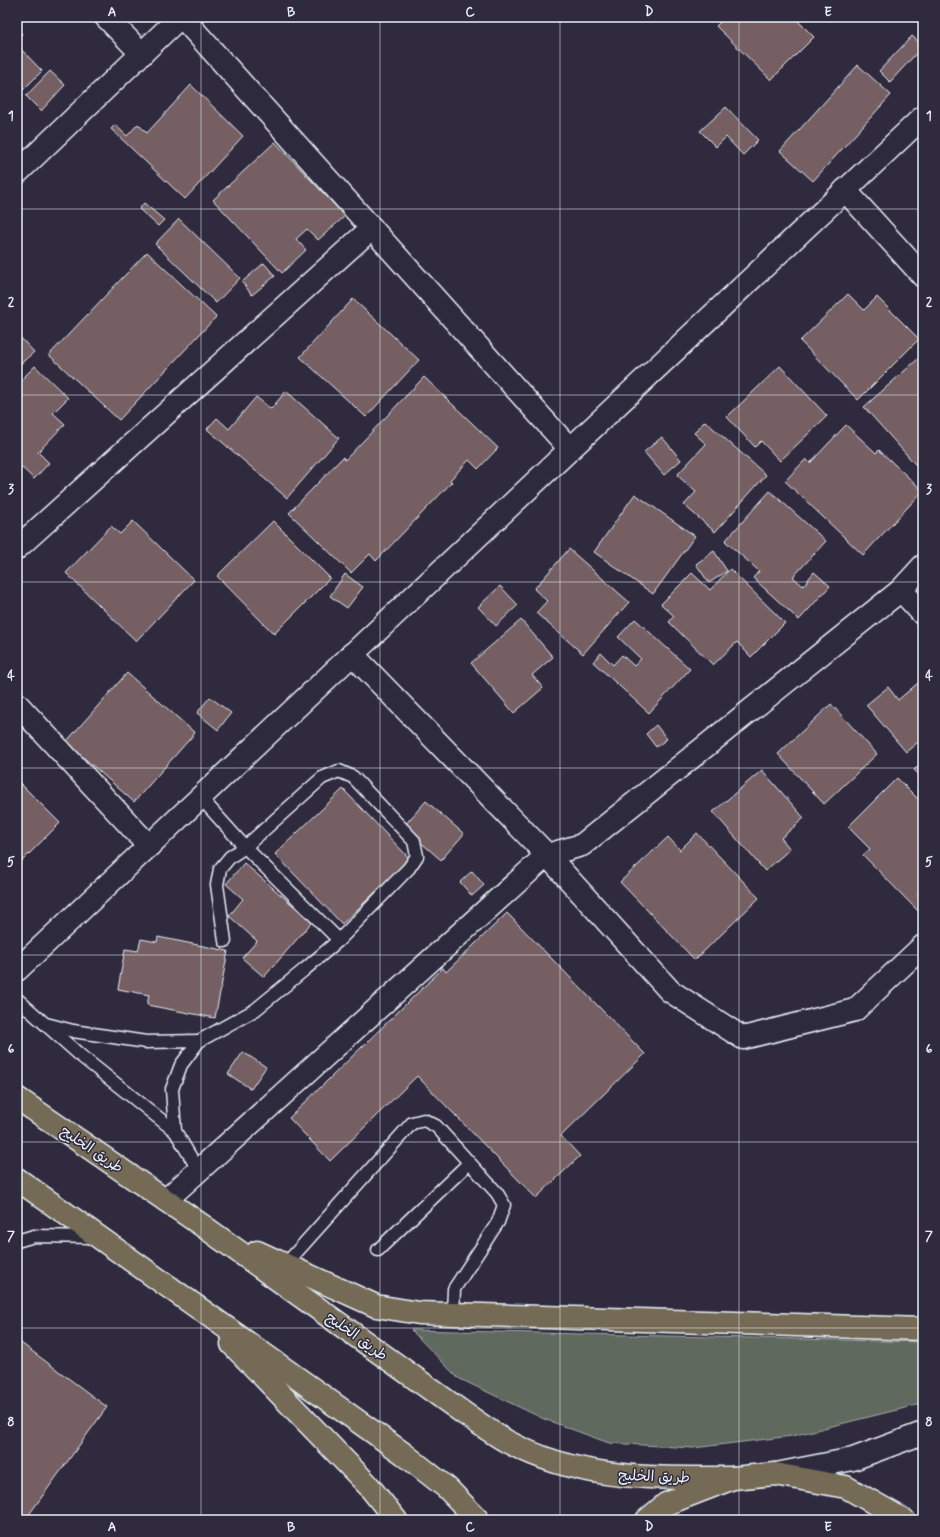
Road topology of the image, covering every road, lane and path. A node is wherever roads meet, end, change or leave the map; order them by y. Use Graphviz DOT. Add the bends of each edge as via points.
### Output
graph roads {
  1 [pos="106,17"];
  2 [pos="181,17"];
  3 [pos="142,54"];
  4 [pos="923,117"];
  5 [pos="17,173"];
  6 [pos="845,190"];
  7 [pos="372,228"];
  8 [pos="923,276"];
  9 [pos="570,449"];
  10 [pos="17,548"];
  11 [pos="923,566"];
  12 [pos="901,590"];
  13 [pos="923,614"];
  14 [pos="352,654"];
  15 [pos="17,704"];
  16 [pos="200,797"];
  17 [pos="149,846"];
  18 [pos="245,847"];
  19 [pos="547,855"];
  20 [pos="339,940"];
  21 [pos="225,941"];
  22 [pos="923,946"];
  23 [pos="17,970"];
  24 [pos="17,999"];
  25 [pos="44,1023"];
  26 [pos="199,1041"];
  27 [pos="17,1098"];
  28 [pos="175,1131"];
  29 [pos="469,1163"];
  30 [pos="199,1171"];
  31 [pos="17,1178"];
  32 [pos="166,1200"];
  33 [pos="204,1226"];
  34 [pos="101,1238"];
  35 [pos="17,1241"];
  36 [pos="378,1250"];
  37 [pos="285,1265"];
  38 [pos="195,1306"];
  39 [pos="453,1314"];
  40 [pos="923,1330"];
  41 [pos="923,1433"];
  42 [pos="775,1474"];
  43 [pos="733,1478"];
  44 [pos="396,1520"];
  45 [pos="478,1520"];
  46 [pos="647,1520"];
  47 [pos="904,1520"];
  1 -- 3 [label="street"];
  2 -- 3 [label="street"];
  2 -- 7 [label="street"];
  3 -- 5 [label="street"];
  4 -- 6 [label="street"];
  6 -- 8 [label="street"];
  6 -- 9 [label="street"];
  7 -- 9 [label="street"];
  7 -- 10 [label="street"];
  9 -- 14 [label="street"];
  11 -- 12 [label="street"];
  12 -- 13 [label="street"];
  12 -- 19 [label="street" via="582,845"];
  14 -- 16 [label="street"];
  14 -- 19 [label="street"];
  15 -- 17 [label="street"];
  16 -- 17 [label="street"];
  16 -- 18 [label="lane"];
  17 -- 23 [label="street"];
  18 -- 20 [label="lane"];
  18 -- 20 [label="lane" via="322,778 339,771 353,777 414,841 417,856 409,868"];
  18 -- 21 [label="lane" via="230,857 220,869 217,885"];
  19 -- 22 [label="street" via="670,991 743,1038 855,1010"];
  19 -- 30 [label="street"];
  20 -- 26 [label="lane" via="255,1010"];
  24 -- 25 [label="lane"];
  25 -- 26 [label="lane" via="73,1031 146,1042"];
  25 -- 28 [label="lane"];
  26 -- 28 [label="lane" via="181,1064 172,1089"];
  27 -- 32 [label="main road, طريق الخليج"];
  28 -- 30 [label="lane"];
  29 -- 36 [label="lane"];
  29 -- 37 [label="lane" via="436,1126 424,1120 412,1123"];
  29 -- 39 [label="lane" via="497,1193 504,1205 498,1222 454,1289"];
  30 -- 32 [label="street"];
  31 -- 34 [label="main road"];
  32 -- 33 [label="main road, طريق الخليج"];
  33 -- 37 [label="main road"];
  33 -- 43 [label="main road, طريق الخليج" via="464,1414 508,1442 553,1460 599,1473 642,1478"];
  34 -- 35 [label="lane" via="34,1236"];
  34 -- 38 [label="main road"];
  37 -- 39 [label="main road" via="376,1306"];
  38 -- 44 [label="main road" via="368,1485"];
  38 -- 45 [label="main road" via="404,1454 447,1488"];
  39 -- 40 [label="main road"];
  41 -- 42 [label="street" via="853,1459"];
  42 -- 43 [label="main road"];
  42 -- 47 [label="main road" via="846,1487"];
  43 -- 46 [label="main road" via="666,1504"];
}
